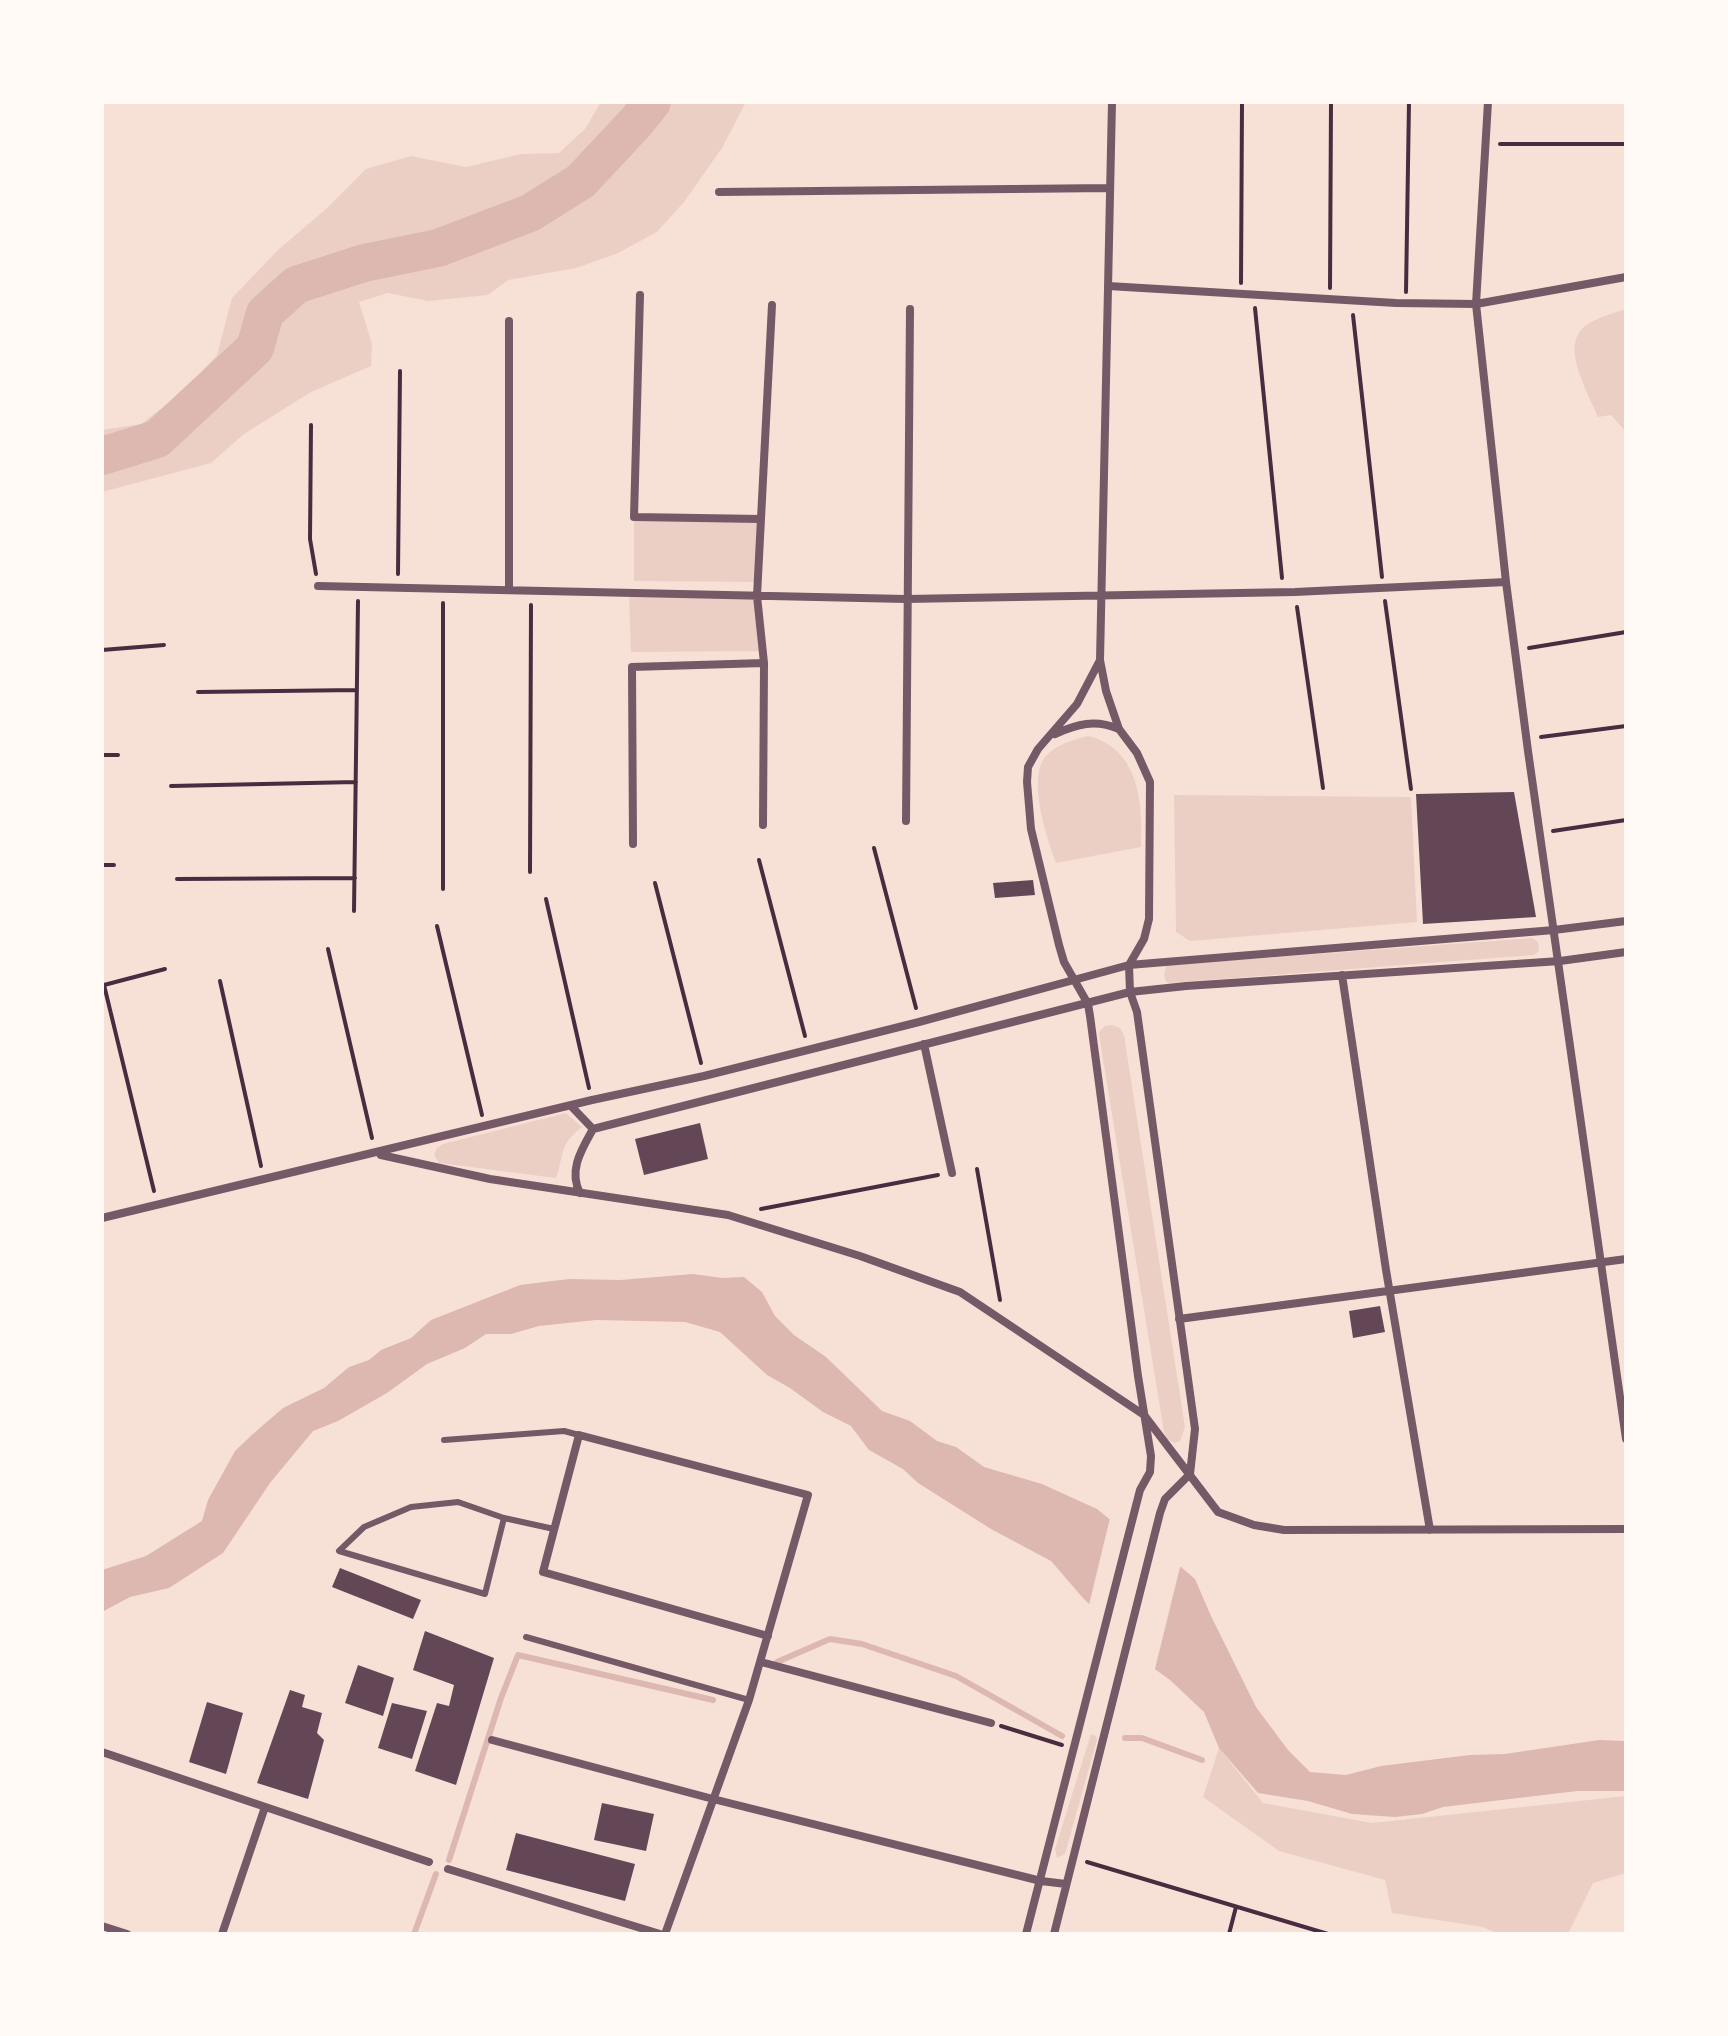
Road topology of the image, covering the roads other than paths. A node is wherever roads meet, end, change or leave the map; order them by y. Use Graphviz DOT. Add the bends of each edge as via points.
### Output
graph roads {
  1 [pos="1112,102"];
  2 [pos="1488,102"];
  3 [pos="1110,188"];
  4 [pos="719,192"];
  5 [pos="1626,277"];
  6 [pos="1108,286"];
  7 [pos="640,295"];
  8 [pos="1476,304"];
  9 [pos="772,305"];
  10 [pos="910,309"];
  11 [pos="509,321"];
  12 [pos="761,519"];
  13 [pos="1506,582"];
  14 [pos="318,586"];
  15 [pos="509,590"];
  16 [pos="1103,595"];
  17 [pos="757,596"];
  18 [pos="906,599"];
  19 [pos="1100,660"];
  20 [pos="764,663"];
  21 [pos="1119,729"];
  22 [pos="1048,737"];
  23 [pos="906,821"];
  24 [pos="763,825"];
  25 [pos="633,844"];
  26 [pos="1626,921"];
  27 [pos="1554,930"];
  28 [pos="1626,952"];
  29 [pos="1560,961"];
  30 [pos="1129,965"];
  31 [pos="1342,975"];
  32 [pos="1075,981"];
  33 [pos="1130,992"];
  34 [pos="1088,1004"];
  35 [pos="924,1044"];
  36 [pos="571,1106"];
  37 [pos="593,1129"];
  38 [pos="376,1154"];
  39 [pos="952,1173"];
  40 [pos="580,1193"];
  41 [pos="102,1218"];
  42 [pos="1626,1259"];
  43 [pos="1600,1264"];
  44 [pos="1390,1292"];
  45 [pos="1179,1319"];
  46 [pos="1144,1415"];
  47 [pos="579,1435"];
  48 [pos="1626,1439"];
  49 [pos="444,1440"];
  50 [pos="1190,1474"];
  51 [pos="504,1518"];
  52 [pos="554,1529"];
  53 [pos="1626,1529"];
  54 [pos="1430,1530"];
  55 [pos="768,1636"];
  56 [pos="526,1637"];
  57 [pos="761,1662"];
  58 [pos="749,1700"];
  59 [pos="991,1723"];
  60 [pos="492,1740"];
  61 [pos="102,1752"];
  62 [pos="713,1799"];
  63 [pos="265,1807"];
  64 [pos="429,1862"];
  65 [pos="448,1869"];
  66 [pos="1041,1881"];
  67 [pos="1066,1884"];
  68 [pos="102,1926"];
  69 [pos="127,1934"];
  70 [pos="222,1934"];
  71 [pos="662,1934"];
  72 [pos="1026,1934"];
  73 [pos="1054,1934"];
  1 -- 3 [label="street"];
  2 -- 8 [label="street"];
  3 -- 4 [label="street"];
  3 -- 6 [label="street"];
  5 -- 8 [label="street"];
  6 -- 8 [label="street"];
  6 -- 16 [label="street"];
  7 -- 12 [label="street" via="634,517"];
  8 -- 13 [label="street"];
  9 -- 12 [label="street"];
  10 -- 18 [label="street"];
  11 -- 15 [label="street"];
  12 -- 17 [label="street"];
  13 -- 16 [label="street"];
  13 -- 27 [label="street"];
  14 -- 15 [label="street"];
  15 -- 17 [label="street"];
  16 -- 18 [label="street"];
  16 -- 19 [label="street"];
  17 -- 18 [label="street"];
  17 -- 20 [label="street"];
  18 -- 23 [label="street"];
  19 -- 21 [label="street"];
  19 -- 22 [label="street" via="1077,704"];
  20 -- 24 [label="street"];
  20 -- 25 [label="street" via="632,667"];
  21 -- 22 [label="street" via="1084,723"];
  21 -- 30 [label="street" via="1150,782 1149,919"];
  22 -- 32 [label="street" via="1028,767 1027,802 1059,945"];
  26 -- 27 [label="street"];
  27 -- 29 [label="street"];
  27 -- 30 [label="street"];
  28 -- 29 [label="street"];
  29 -- 31 [label="street"];
  29 -- 43 [label="street"];
  30 -- 32 [label="street"];
  30 -- 33 [label="street"];
  31 -- 33 [label="street"];
  31 -- 44 [label="street"];
  32 -- 34 [label="street"];
  32 -- 36 [label="street"];
  33 -- 34 [label="street"];
  33 -- 45 [label="street"];
  34 -- 35 [label="street"];
  34 -- 46 [label="street"];
  35 -- 37 [label="street"];
  35 -- 39 [label="street"];
  36 -- 37 [label="street"];
  36 -- 38 [label="street"];
  37 -- 40 [label="street" via="574,1171"];
  38 -- 40 [label="street"];
  38 -- 41 [label="street"];
  40 -- 46 [label="street" via="728,1215 960,1292"];
  42 -- 43 [label="street"];
  43 -- 44 [label="street"];
  43 -- 48 [label="street"];
  44 -- 45 [label="street"];
  44 -- 54 [label="street"];
  45 -- 50 [label="street" via="1195,1429"];
  46 -- 50 [label="street"];
  46 -- 66 [label="street" via="1150,1472 1140,1490"];
  47 -- 49 [label="lane" via="564,1431"];
  47 -- 52 [label="street"];
  47 -- 55 [label="street" via="808,1495"];
  50 -- 54 [label="street" via="1218,1512 1271,1529"];
  50 -- 67 [label="street" via="1165,1499 1160,1513"];
  51 -- 51 [label="lane" via="485,1594 339,1551 364,1527 411,1507 458,1502"];
  51 -- 52 [label="lane"];
  52 -- 55 [label="street" via="543,1572"];
  53 -- 54 [label="street"];
  55 -- 57 [label="street"];
  56 -- 58 [label="lane"];
  57 -- 58 [label="street"];
  57 -- 59 [label="street"];
  58 -- 62 [label="street"];
  60 -- 62 [label="street"];
  61 -- 63 [label="street"];
  62 -- 66 [label="street"];
  62 -- 71 [label="street"];
  63 -- 64 [label="street"];
  63 -- 70 [label="street"];
  65 -- 71 [label="street"];
  66 -- 67 [label="street"];
  66 -- 72 [label="street"];
  67 -- 73 [label="street"];
  68 -- 69 [label="street"];
}
